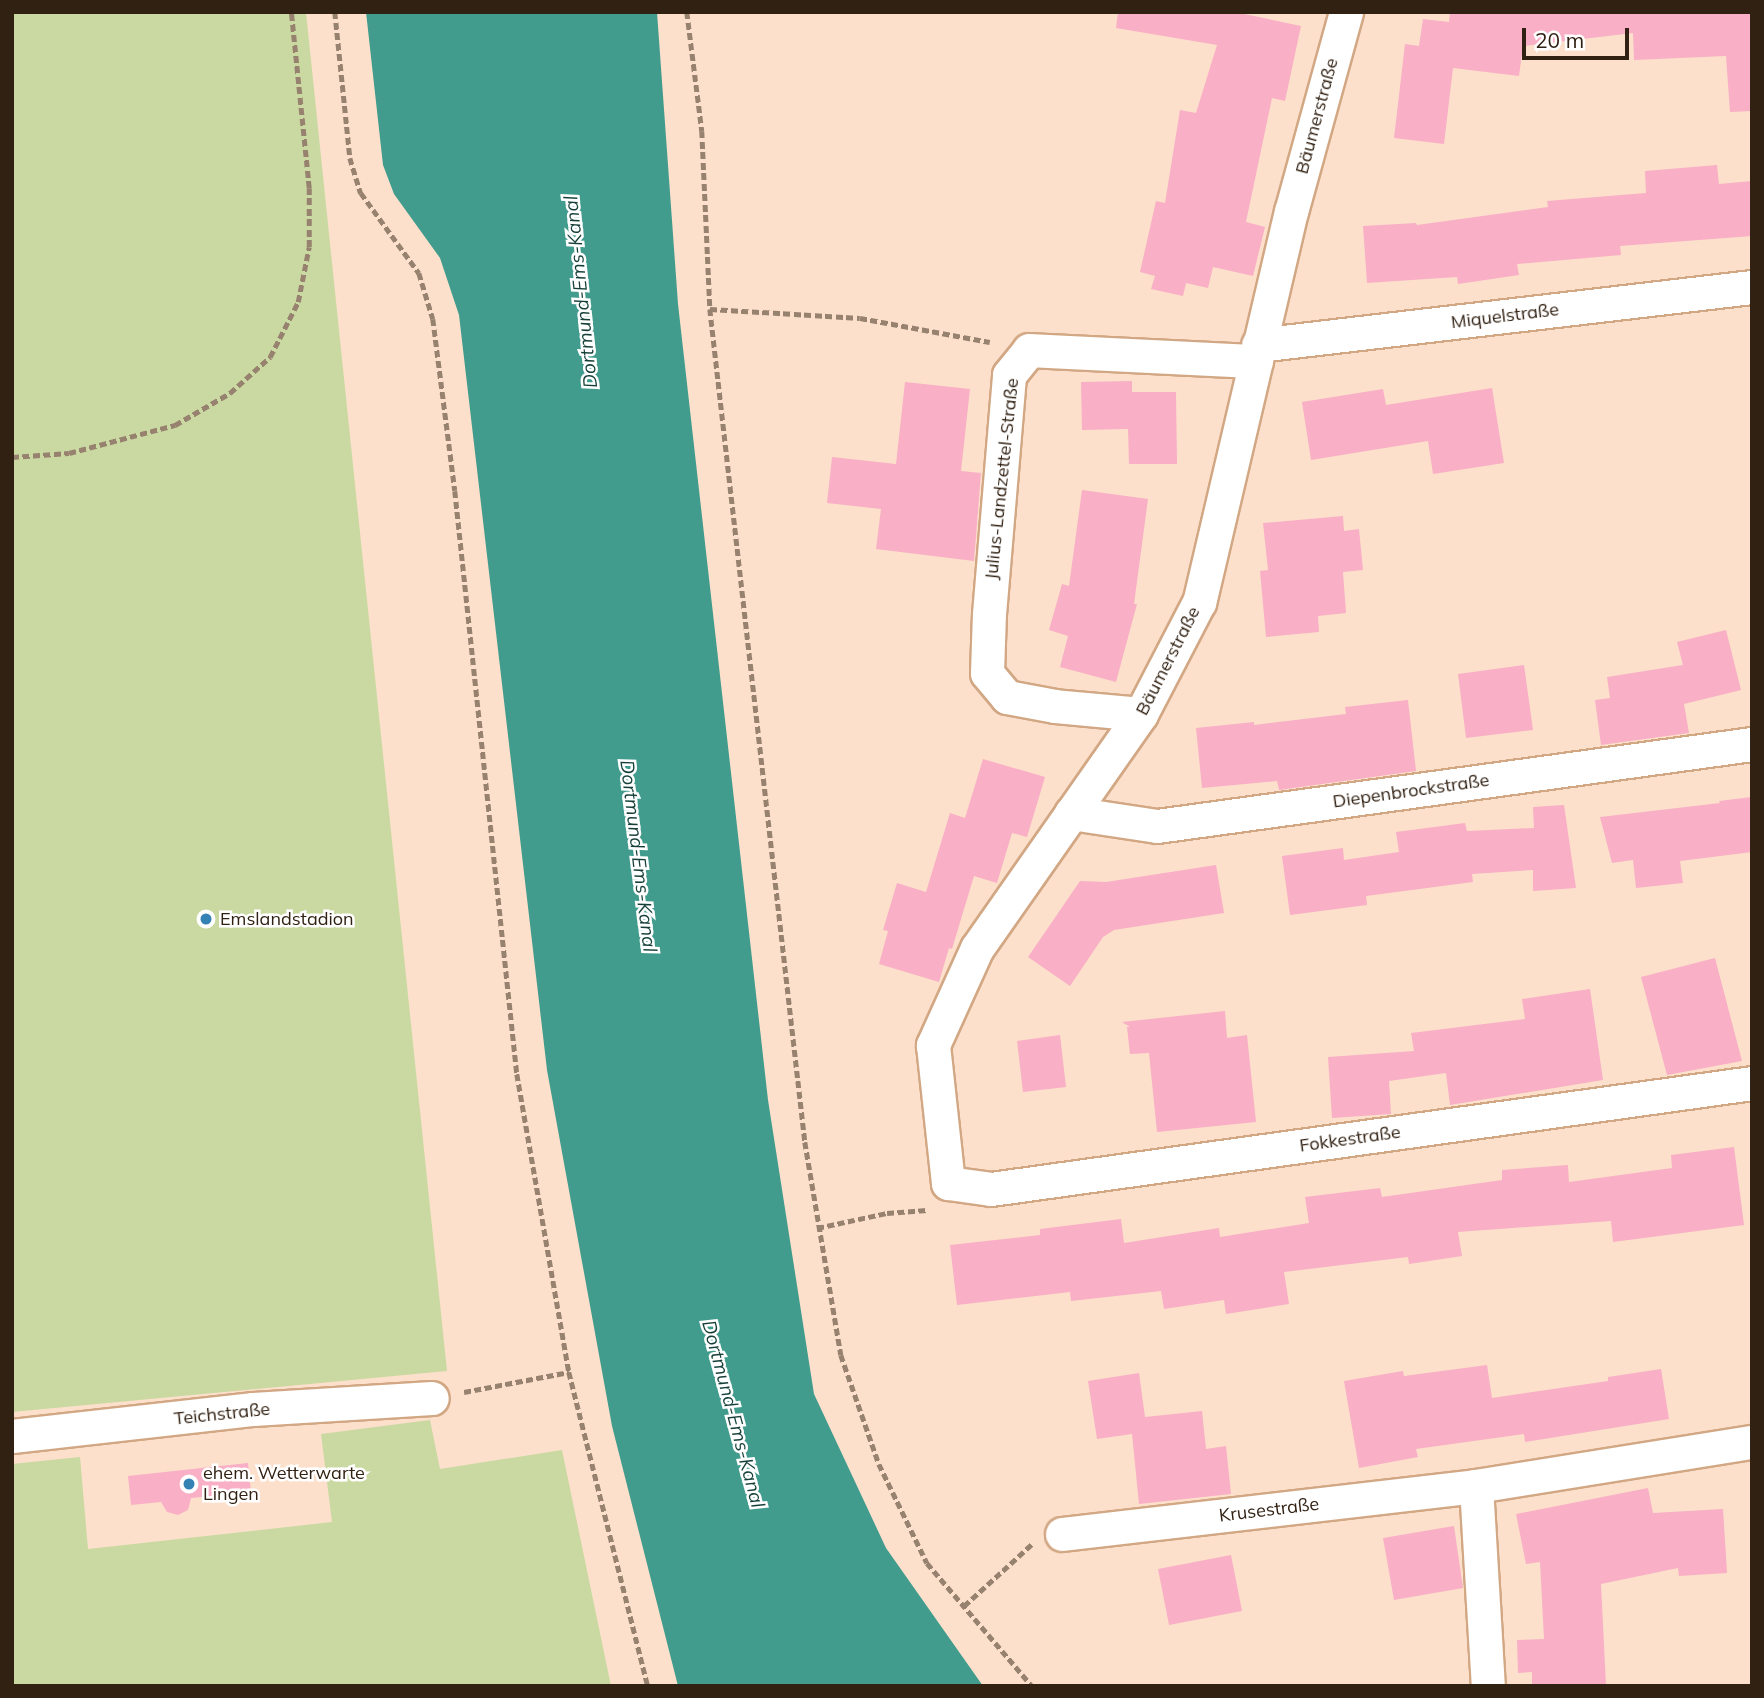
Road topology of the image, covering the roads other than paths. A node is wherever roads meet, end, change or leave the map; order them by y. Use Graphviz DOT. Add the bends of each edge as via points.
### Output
graph roads {
  1 [pos="1346,12"];
  2 [pos="1752,287"];
  3 [pos="1257,353"];
  4 [pos="1141,714"];
  5 [pos="1752,744"];
  6 [pos="1071,813"];
  7 [pos="1752,1083"];
  8 [pos="948,1183"];
  9 [pos="432,1398"];
  10 [pos="12,1436"];
  11 [pos="1752,1442"];
  12 [pos="1476,1486"];
  13 [pos="1049,1537"];
  14 [pos="1488,1686"];
  1 -- 3 [label="street, Bäumerstraße"];
  2 -- 3 [label="street, Miquelstraße"];
  3 -- 4 [label="street, Bäumerstraße" via="1199,601"];
  3 -- 4 [label="street, Julius-Landzettel-Straße" via="1029,350 1009,374 987,673 1007,697"];
  4 -- 6 [label="street, Bäumerstraße"];
  5 -- 6 [label="street, Diepenbrockstraße" via="1157,825"];
  6 -- 8 [label="street, Bäumerstraße" via="976,948 933,1045"];
  7 -- 8 [label="street, Fokkestraße" via="991,1189"];
  9 -- 10 [label="street, Teichstraße" via="253,1409"];
  11 -- 12 [label="street, Krusestraße"];
  12 -- 13 [label="street, Krusestraße"];
  12 -- 14 [label="street"];
}
